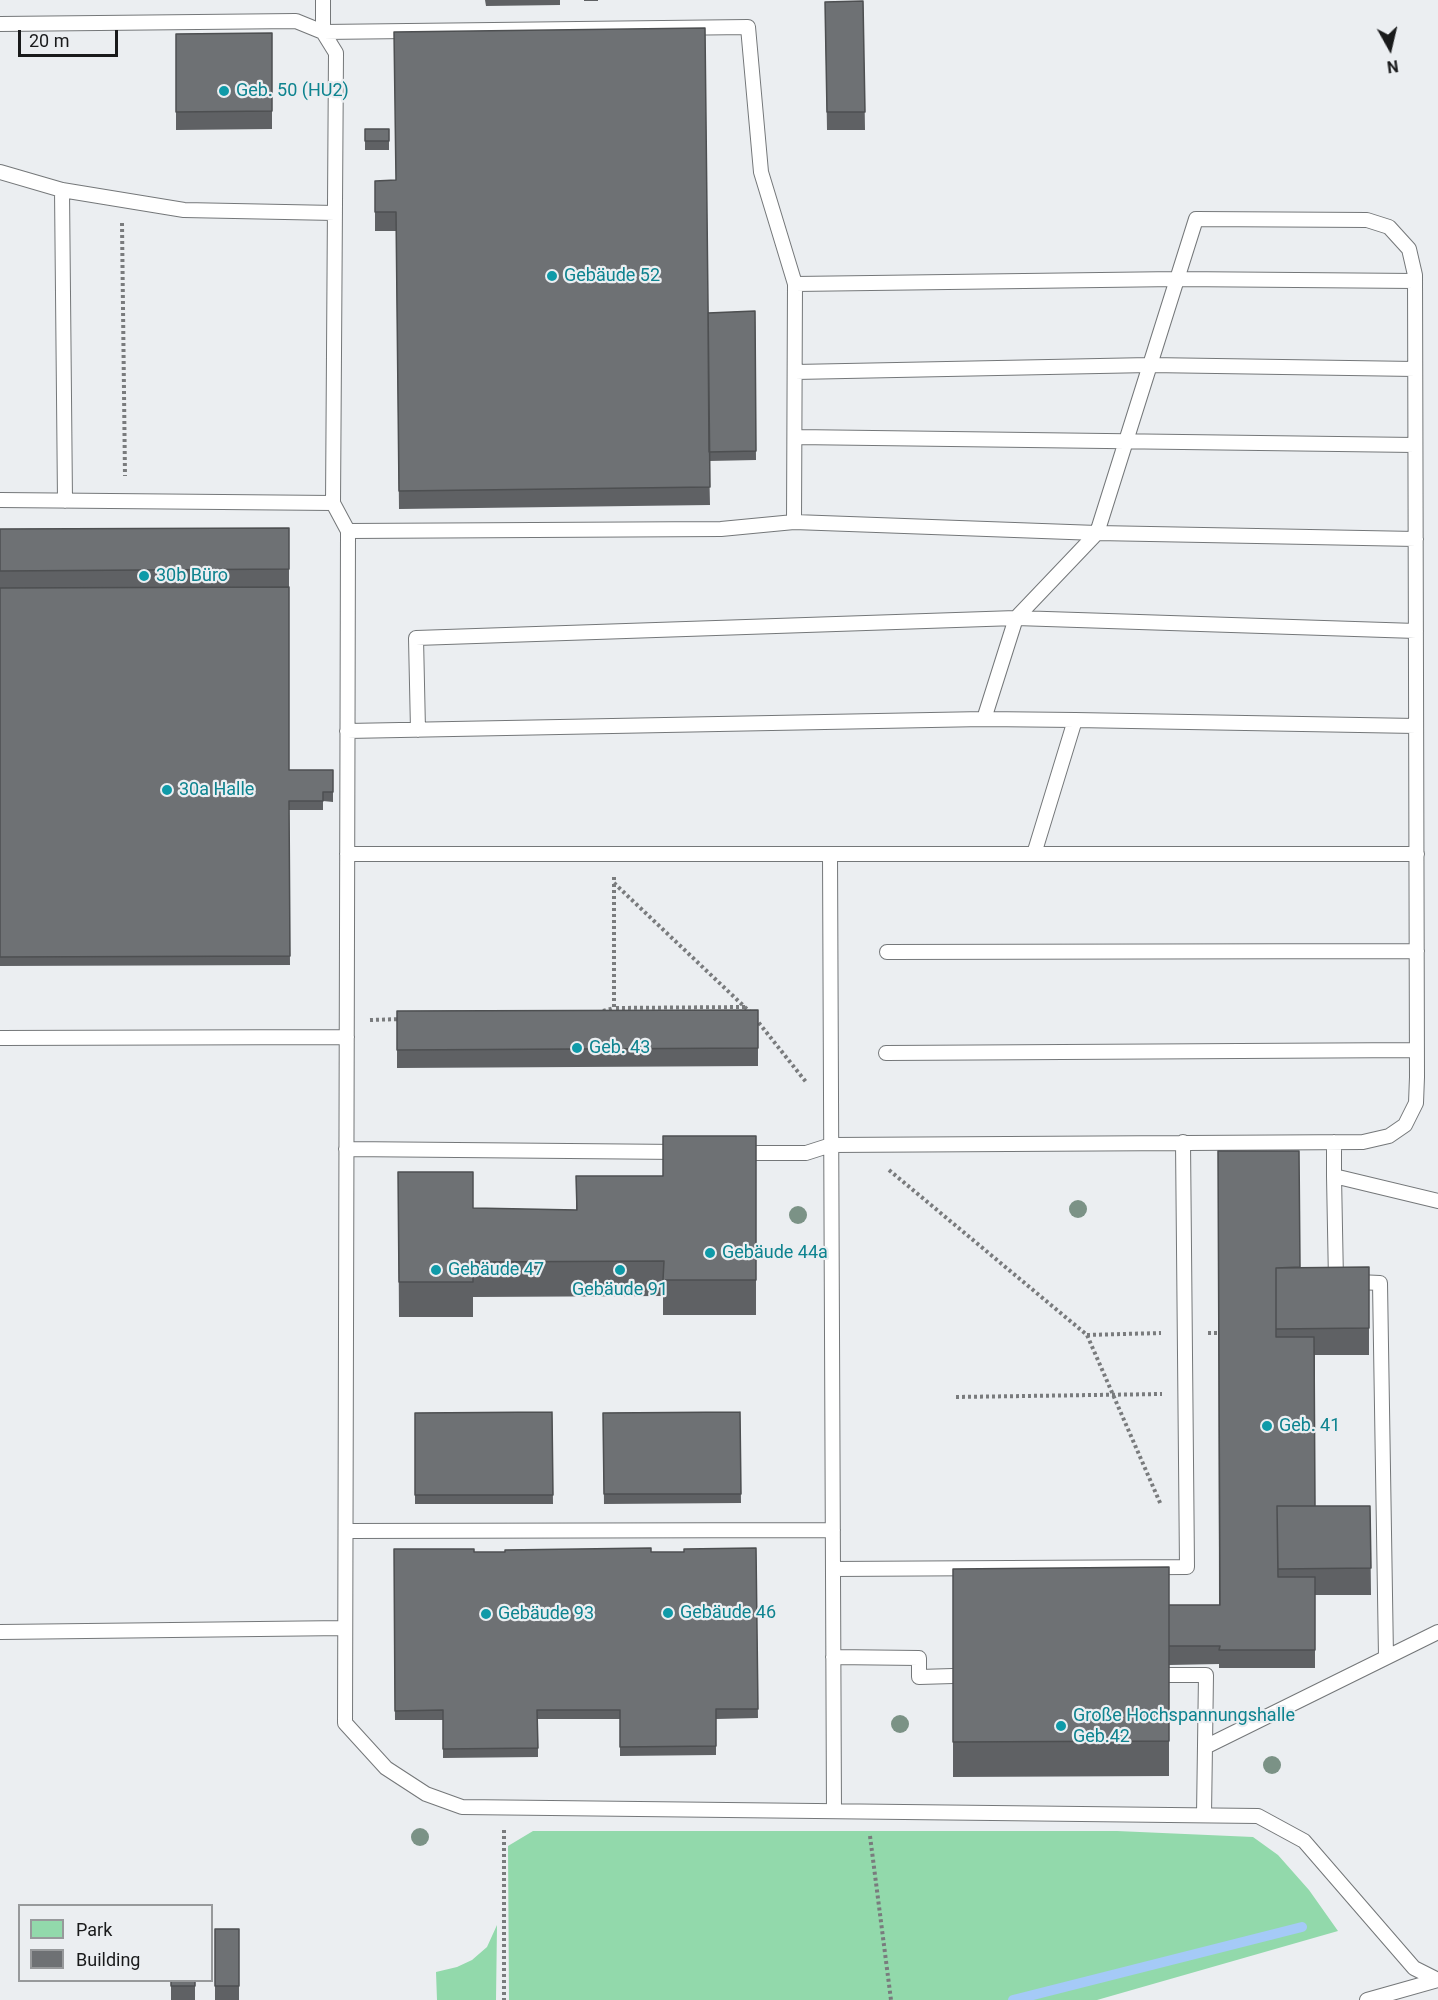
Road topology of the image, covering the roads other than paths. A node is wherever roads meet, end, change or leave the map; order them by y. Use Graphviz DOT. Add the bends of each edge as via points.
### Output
graph roads {
  1 [pos="323,0"];
  2 [pos="0,24"];
  3 [pos="323,32"];
  4 [pos="0,172"];
  5 [pos="62,190"];
  6 [pos="335,213"];
  7 [pos="1177,279"];
  8 [pos="1415,281"];
  9 [pos="795,284"];
  10 [pos="1150,365"];
  11 [pos="1415,369"];
  12 [pos="795,372"];
  13 [pos="796,437"];
  14 [pos="1126,441"];
  15 [pos="1416,445"];
  16 [pos="0,500"];
  17 [pos="64,501"];
  18 [pos="333,503"];
  19 [pos="794,522"];
  20 [pos="348,531"];
  21 [pos="1097,532"];
  22 [pos="1416,539"];
  23 [pos="1016,618"];
  24 [pos="1416,631"];
  25 [pos="984,719"];
  26 [pos="1075,720"];
  27 [pos="1416,726"];
  28 [pos="418,730"];
  29 [pos="347,731"];
  30 [pos="347,854"];
  31 [pos="830,854"];
  32 [pos="1034,854"];
  33 [pos="1417,854"];
  34 [pos="1417,951"];
  35 [pos="887,952"];
  36 [pos="347,1037"];
  37 [pos="0,1038"];
  38 [pos="1417,1050"];
  39 [pos="886,1053"];
  40 [pos="1183,1142"];
  41 [pos="1334,1142"];
  42 [pos="831,1145"];
  43 [pos="346,1149"];
  44 [pos="699,1152"];
  45 [pos="723,1152"];
  46 [pos="1334,1176"];
  47 [pos="1438,1201"];
  48 [pos="833,1530"];
  49 [pos="346,1531"];
  50 [pos="833,1569"];
  51 [pos="345,1628"];
  52 [pos="0,1632"];
  53 [pos="1438,1632"];
  54 [pos="833,1657"];
  55 [pos="1386,1657"];
  56 [pos="1169,1675"];
  57 [pos="953,1676"];
  58 [pos="1205,1748"];
  59 [pos="834,1812"];
  60 [pos="1204,1815"];
  61 [pos="1438,1980"];
  62 [pos="1366,2000"];
  1 -- 3 [label="lane"];
  2 -- 3 [label="lane" via="296,21"];
  3 -- 6 [label="lane" via="336,53"];
  3 -- 9 [label="lane" via="748,27 761,172"];
  4 -- 5 [label="lane"];
  5 -- 6 [label="lane" via="184,210"];
  5 -- 17 [label="lane"];
  6 -- 18 [label="lane"];
  7 -- 8 [label="lane"];
  7 -- 8 [label="lane" via="1196,219 1367,220 1389,227 1409,249"];
  7 -- 9 [label="lane"];
  7 -- 10 [label="lane"];
  8 -- 11 [label="lane"];
  9 -- 12 [label="lane"];
  10 -- 11 [label="lane"];
  10 -- 12 [label="lane"];
  10 -- 14 [label="lane"];
  11 -- 15 [label="lane"];
  12 -- 13 [label="lane"];
  13 -- 14 [label="lane"];
  13 -- 19 [label="lane"];
  14 -- 15 [label="lane"];
  14 -- 21 [label="lane"];
  15 -- 22 [label="lane"];
  16 -- 17 [label="lane"];
  17 -- 18 [label="lane"];
  18 -- 20 [label="lane"];
  19 -- 20 [label="lane" via="721,529"];
  19 -- 21 [label="lane"];
  20 -- 29 [label="lane"];
  21 -- 22 [label="lane"];
  21 -- 23 [label="lane"];
  22 -- 24 [label="lane"];
  23 -- 24 [label="lane"];
  23 -- 25 [label="lane"];
  23 -- 28 [label="lane" via="416,638"];
  24 -- 27 [label="lane"];
  25 -- 26 [label="lane"];
  25 -- 28 [label="lane"];
  26 -- 27 [label="lane"];
  26 -- 32 [label="lane"];
  27 -- 33 [label="lane"];
  28 -- 29 [label="lane"];
  29 -- 30 [label="lane"];
  30 -- 31 [label="lane"];
  30 -- 36 [label="lane"];
  31 -- 32 [label="lane"];
  31 -- 42 [label="lane"];
  32 -- 33 [label="lane"];
  33 -- 34 [label="lane"];
  34 -- 35 [label="lane"];
  34 -- 38 [label="lane"];
  36 -- 37 [label="lane"];
  36 -- 43 [label="lane"];
  38 -- 39 [label="lane"];
  38 -- 41 [label="lane" via="1416,1103 1405,1125 1389,1136 1363,1142"];
  40 -- 41 [label="lane"];
  40 -- 42 [label="lane"];
  40 -- 50 [label="lane" via="1187,1567"];
  41 -- 46 [label="lane"];
  42 -- 45 [label="lane" via="806,1153"];
  42 -- 48 [label="lane"];
  43 -- 44 [label="lane"];
  43 -- 49 [label="lane"];
  46 -- 47 [label="lane"];
  46 -- 55 [label="lane" via="1336,1281 1380,1283"];
  48 -- 49 [label="lane"];
  48 -- 50 [label="lane"];
  49 -- 51 [label="lane"];
  50 -- 54 [label="lane"];
  51 -- 52 [label="lane"];
  51 -- 59 [label="lane" via="345,1722 386,1768 426,1794 462,1807"];
  53 -- 55 [label="lane"];
  54 -- 57 [label="lane" via="919,1658 919,1677"];
  54 -- 59 [label="lane"];
  55 -- 58 [label="lane"];
  56 -- 58 [label="lane" via="1206,1675"];
  58 -- 60 [label="lane"];
  59 -- 60 [label="lane"];
  60 -- 61 [label="lane" via="1258,1816 1304,1841 1414,1968"];
  61 -- 62 [label="lane"];
}
